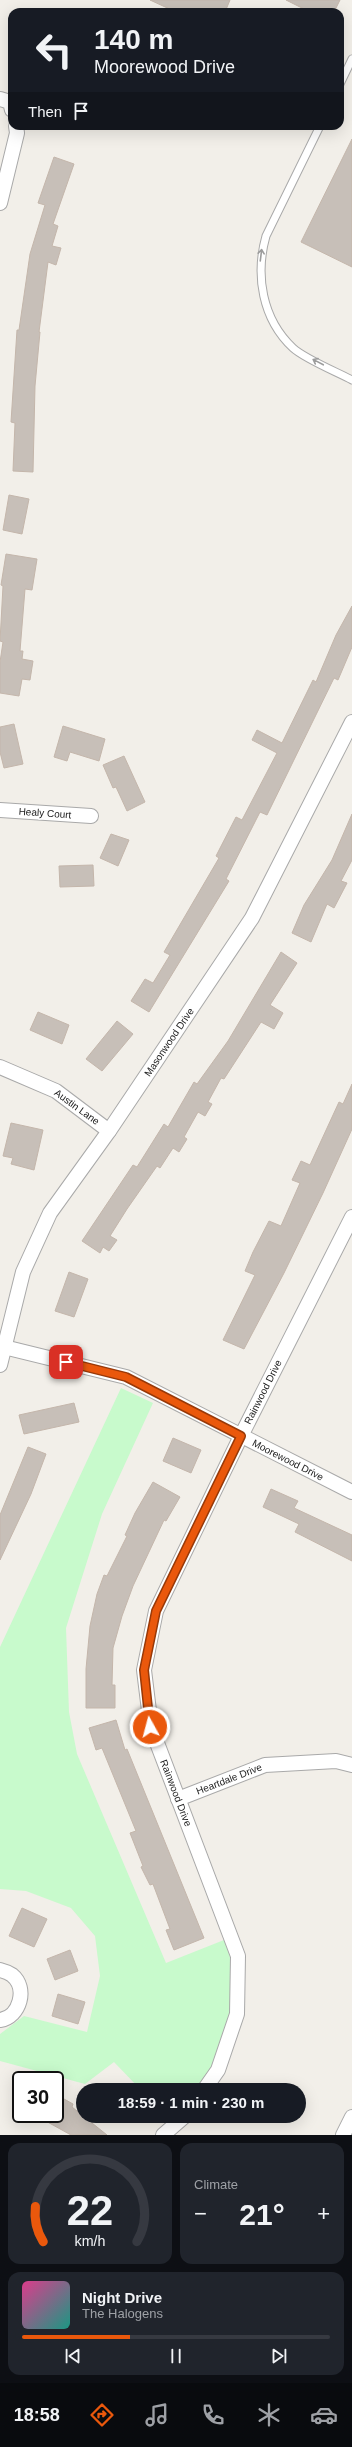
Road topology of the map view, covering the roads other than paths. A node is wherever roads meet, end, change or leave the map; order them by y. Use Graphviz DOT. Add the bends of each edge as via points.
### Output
graph roads {
  1 [pos="352,59"];
  2 [pos="344,76"];
  3 [pos="16,130"];
  4 [pos="318,130"];
  5 [pos="0,203"];
  6 [pos="352,380"];
  7 [pos="352,722"];
  8 [pos="0,810"];
  9 [pos="91,816"];
  10 [pos="0,1067"];
  11 [pos="109,1131"];
  12 [pos="352,1217"];
  13 [pos="2,1347"];
  14 [pos="0,1365"];
  15 [pos="241,1436"];
  16 [pos="352,1492"];
  17 [pos="352,1765"];
  18 [pos="178,1799"];
  19 [pos="0,1970"];
  20 [pos="0,2020"];
  21 [pos="209,2083"];
  22 [pos="352,2117"];
  23 [pos="177,2123"];
  24 [pos="163,2135"];
  25 [pos="343,2135"];
  1 -- 2 [label="lane"];
  3 -- 5 [label="street"];
  6 -- 4 [label="lane, one-way" via="294,349 277,328 264,302 260,270 266,236"];
  7 -- 11 [label="street, Masonwood Drive" via="252,918"];
  8 -- 9 [label="street, Healy Court"];
  10 -- 11 [label="street, Austin Lane" via="56,1091"];
  11 -- 13 [label="street, Masonwood Drive" via="50,1213 23,1272"];
  12 -- 15 [label="street, Rainwood Drive"];
  13 -- 14 [label="street, Masonwood Drive"];
  13 -- 15 [label="street, Moorewood Drive" via="126,1377"];
  15 -- 16 [label="street, Moorewood Drive"];
  15 -- 18 [label="street, Rainwood Drive" via="156,1611 144,1670 150,1727"];
  17 -- 18 [label="street, Heartdale Drive" via="336,1761 265,1765"];
  18 -- 21 [label="street, Rainwood Drive" via="238,1956 237,2014 218,2070"];
  19 -- 20 [label="street" via="12,1975 20,1988 20,2002 14,2012 6,2019"];
  22 -- 25 [label="street"];
  23 -- 24 [label="street"];
}
